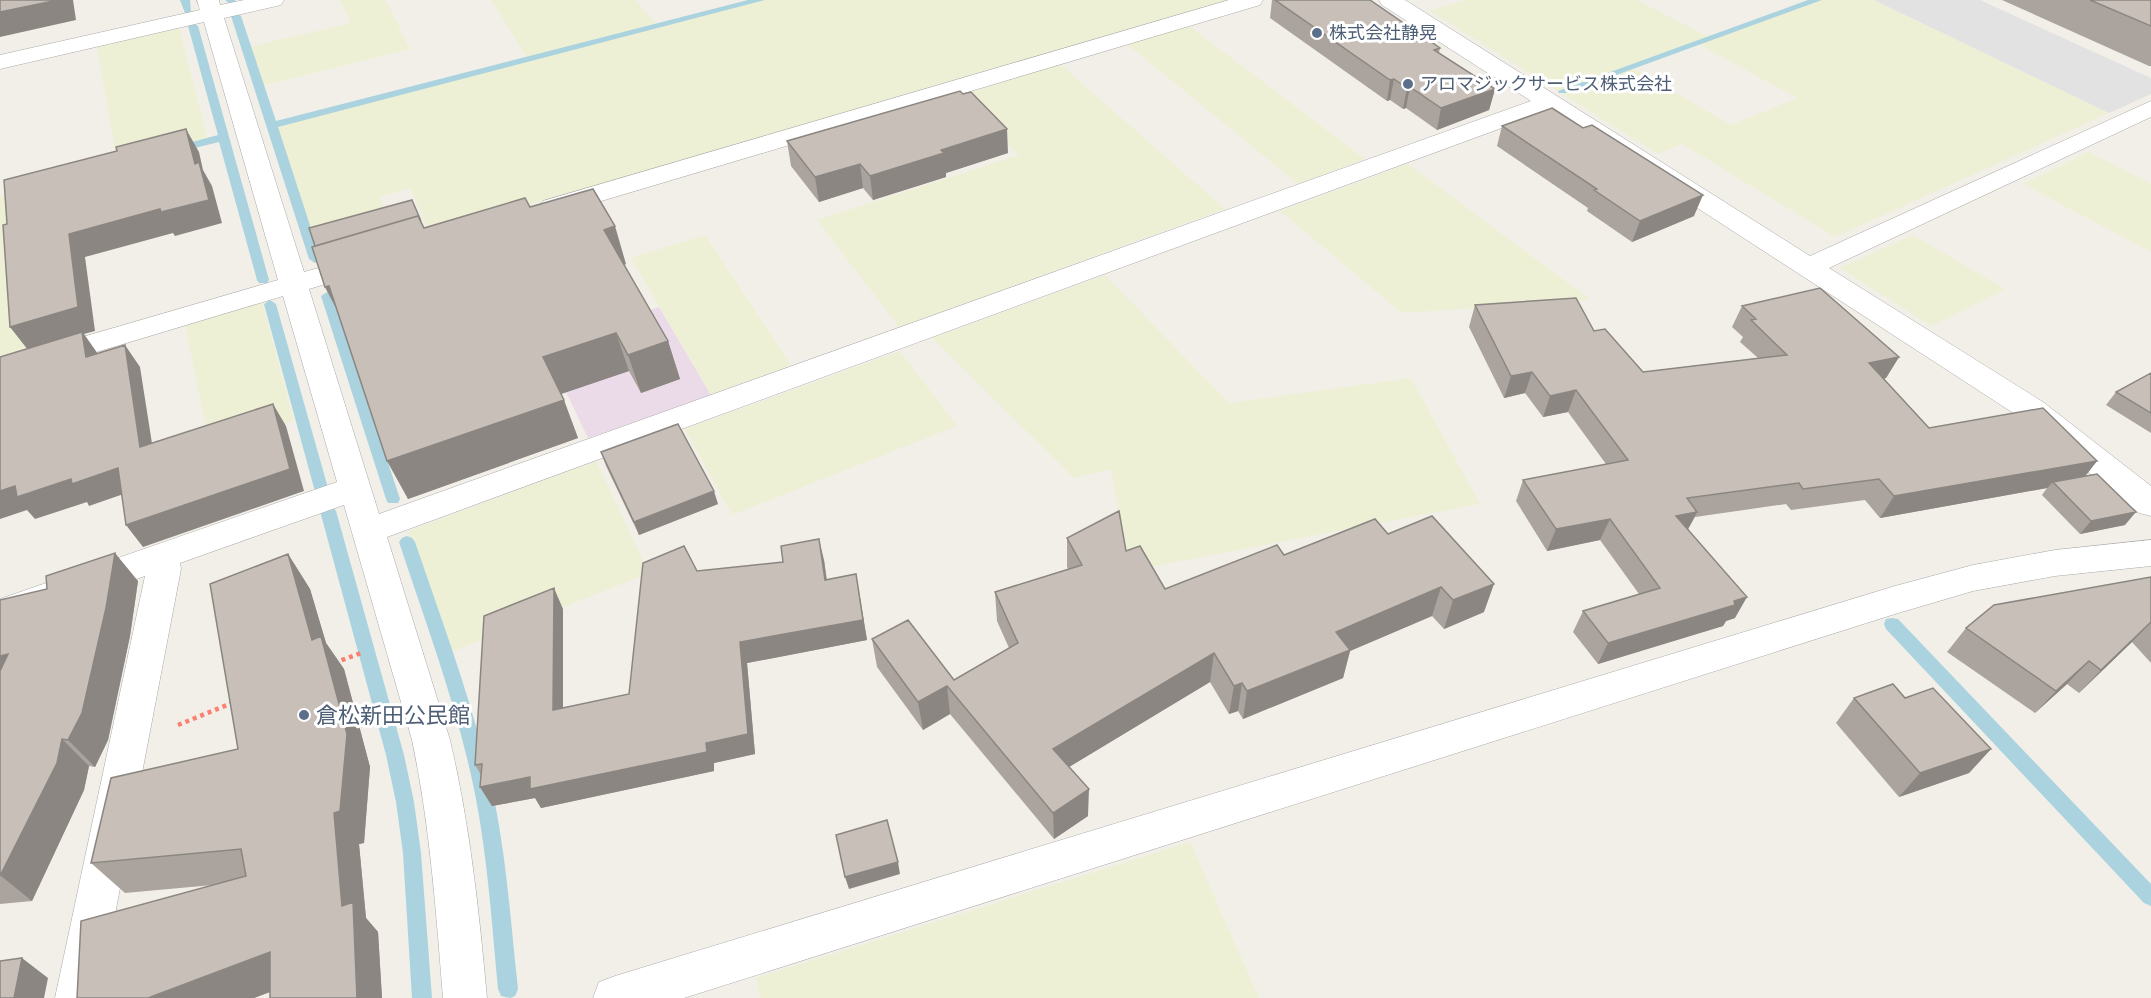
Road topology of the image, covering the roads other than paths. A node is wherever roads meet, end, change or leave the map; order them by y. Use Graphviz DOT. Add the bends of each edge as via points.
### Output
graph roads {
  1 [pos="273,0"];
  2 [pos="1252,0"];
  3 [pos="1390,0"];
  4 [pos="210,7"];
  5 [pos="0,62"];
  6 [pos="1551,102"];
  7 [pos="2151,108"];
  8 [pos="533,213"];
  9 [pos="385,257"];
  10 [pos="1808,267"];
  11 [pos="293,284"];
  12 [pos="0,370"];
  13 [pos="356,488"];
  14 [pos="2151,504"];
  15 [pos="368,531"];
  16 [pos="2151,553"];
  17 [pos="162,556"];
  18 [pos="0,613"];
  19 [pos="76,998"];
  20 [pos="465,998"];
  21 [pos="615,998"];
  1 -- 4 [label="street"];
  2 -- 8 [label="street"];
  3 -- 6 [label="street"];
  4 -- 5 [label="street"];
  4 -- 11 [label="street"];
  6 -- 10 [label="street"];
  6 -- 15 [label="street"];
  7 -- 10 [label="street"];
  9 -- 11 [label="street"];
  10 -- 14 [label="street" via="2032,410"];
  11 -- 12 [label="street"];
  11 -- 13 [label="street"];
  13 -- 15 [label="street"];
  13 -- 17 [label="street"];
  15 -- 20 [label="street" via="443,788"];
  16 -- 21 [label="street" via="1993,574 1895,600"];
  17 -- 18 [label="street"];
  17 -- 19 [label="street" via="164,569"];
}
